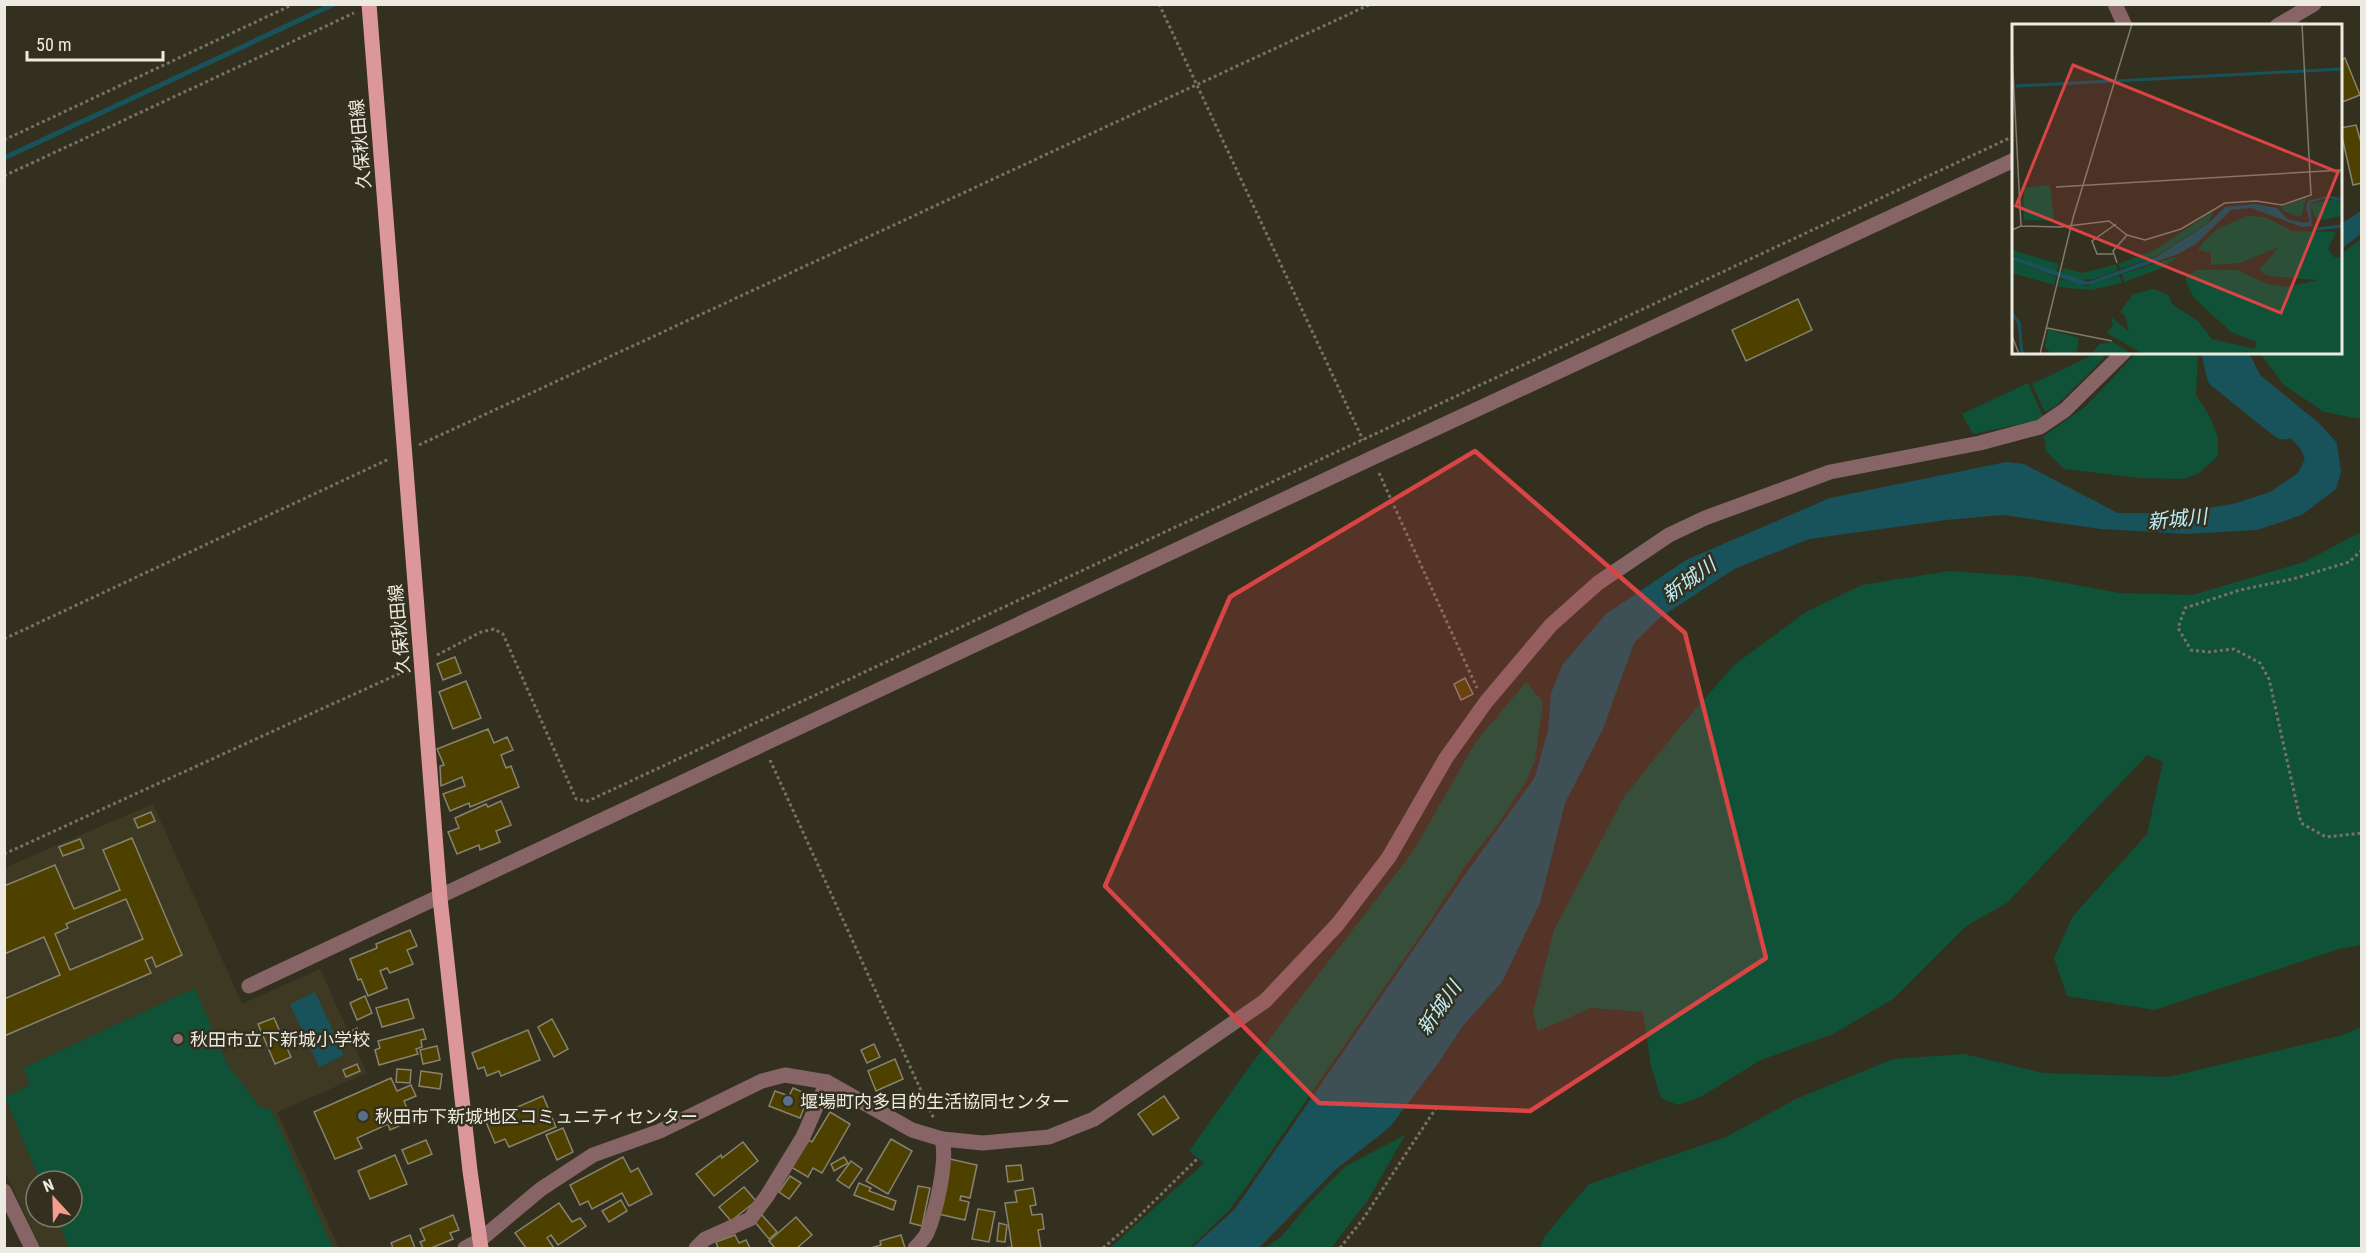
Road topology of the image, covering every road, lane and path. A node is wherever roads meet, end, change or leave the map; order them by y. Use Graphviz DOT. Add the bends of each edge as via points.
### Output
graph roads {
  1 [pos="294,4"];
  2 [pos="1159,4"];
  3 [pos="1371,4"];
  4 [pos="2115,4"];
  5 [pos="2314,4"];
  6 [pos="369,5"];
  7 [pos="2124,24"];
  8 [pos="2280,24"];
  9 [pos="1197,86"];
  10 [pos="2012,136"];
  11 [pos="4,140"];
  12 [pos="2012,160"];
  13 [pos="4,176"];
  14 [pos="2122,354"];
  15 [pos="1363,440"];
  16 [pos="405,451"];
  17 [pos="1372,458"];
  18 [pos="2361,550"];
  19 [pos="4,639"];
  20 [pos="422,663"];
  21 [pos="1486,702"];
  22 [pos="763,744"];
  23 [pos="2361,833"];
  24 [pos="4,854"];
  25 [pos="440,898"];
  26 [pos="249,986"];
  27 [pos="827,1082"];
  28 [pos="1436,1108"];
  29 [pos="942,1139"];
  30 [pos="1197,1159"];
  31 [pos="4,1191"];
  32 [pos="481,1244"];
  33 [pos="32,1248"];
  34 [pos="465,1248"];
  35 [pos="696,1248"];
  36 [pos="915,1248"];
  37 [pos="1102,1248"];
  38 [pos="1340,1248"];
  1 -- 11 [label="path"];
  2 -- 9 [label="path"];
  3 -- 9 [label="path"];
  4 -- 7 [label="street"];
  5 -- 8 [label="street"];
  6 -- 13 [label="path"];
  6 -- 16 [label="main road, 久保秋田線"];
  9 -- 15 [label="path"];
  9 -- 16 [label="path"];
  10 -- 15 [label="path"];
  12 -- 17 [label="street"];
  14 -- 21 [label="street" via="2065,410 2040,427 1980,443 1830,472 1669,535 1598,583 1551,625"];
  15 -- 17 [label="path"];
  15 -- 20 [label="path" via="588,801 576,799 503,634 494,629 481,632"];
  16 -- 19 [label="path"];
  16 -- 20 [label="main road, 久保秋田線"];
  17 -- 21 [label="path"];
  17 -- 22 [label="street"];
  18 -- 23 [label="path" via="2349,562 2185,608 2178,628 2191,650 2234,649 2260,663 2269,680 2301,823 2326,837"];
  20 -- 24 [label="path"];
  20 -- 25 [label="main road, 久保秋田線"];
  21 -- 29 [label="street" via="1446,758 1382,865 1337,925 1265,1001 1094,1119 1049,1137 983,1143"];
  22 -- 25 [label="street"];
  22 -- 29 [label="path"];
  25 -- 26 [label="street"];
  25 -- 32 [label="main road, 久保秋田線"];
  27 -- 29 [label="street" via="912,1130"];
  27 -- 32 [label="street" via="785,1075 762,1081 660,1131 593,1155 541,1189"];
  27 -- 35 [label="street" via="803,1137 750,1219 705,1239"];
  28 -- 38 [label="path"];
  29 -- 36 [label="street" via="945,1149 937,1196 926,1235"];
  30 -- 37 [label="path"];
  31 -- 33 [label="street"];
  32 -- 34 [label="street"];
}
